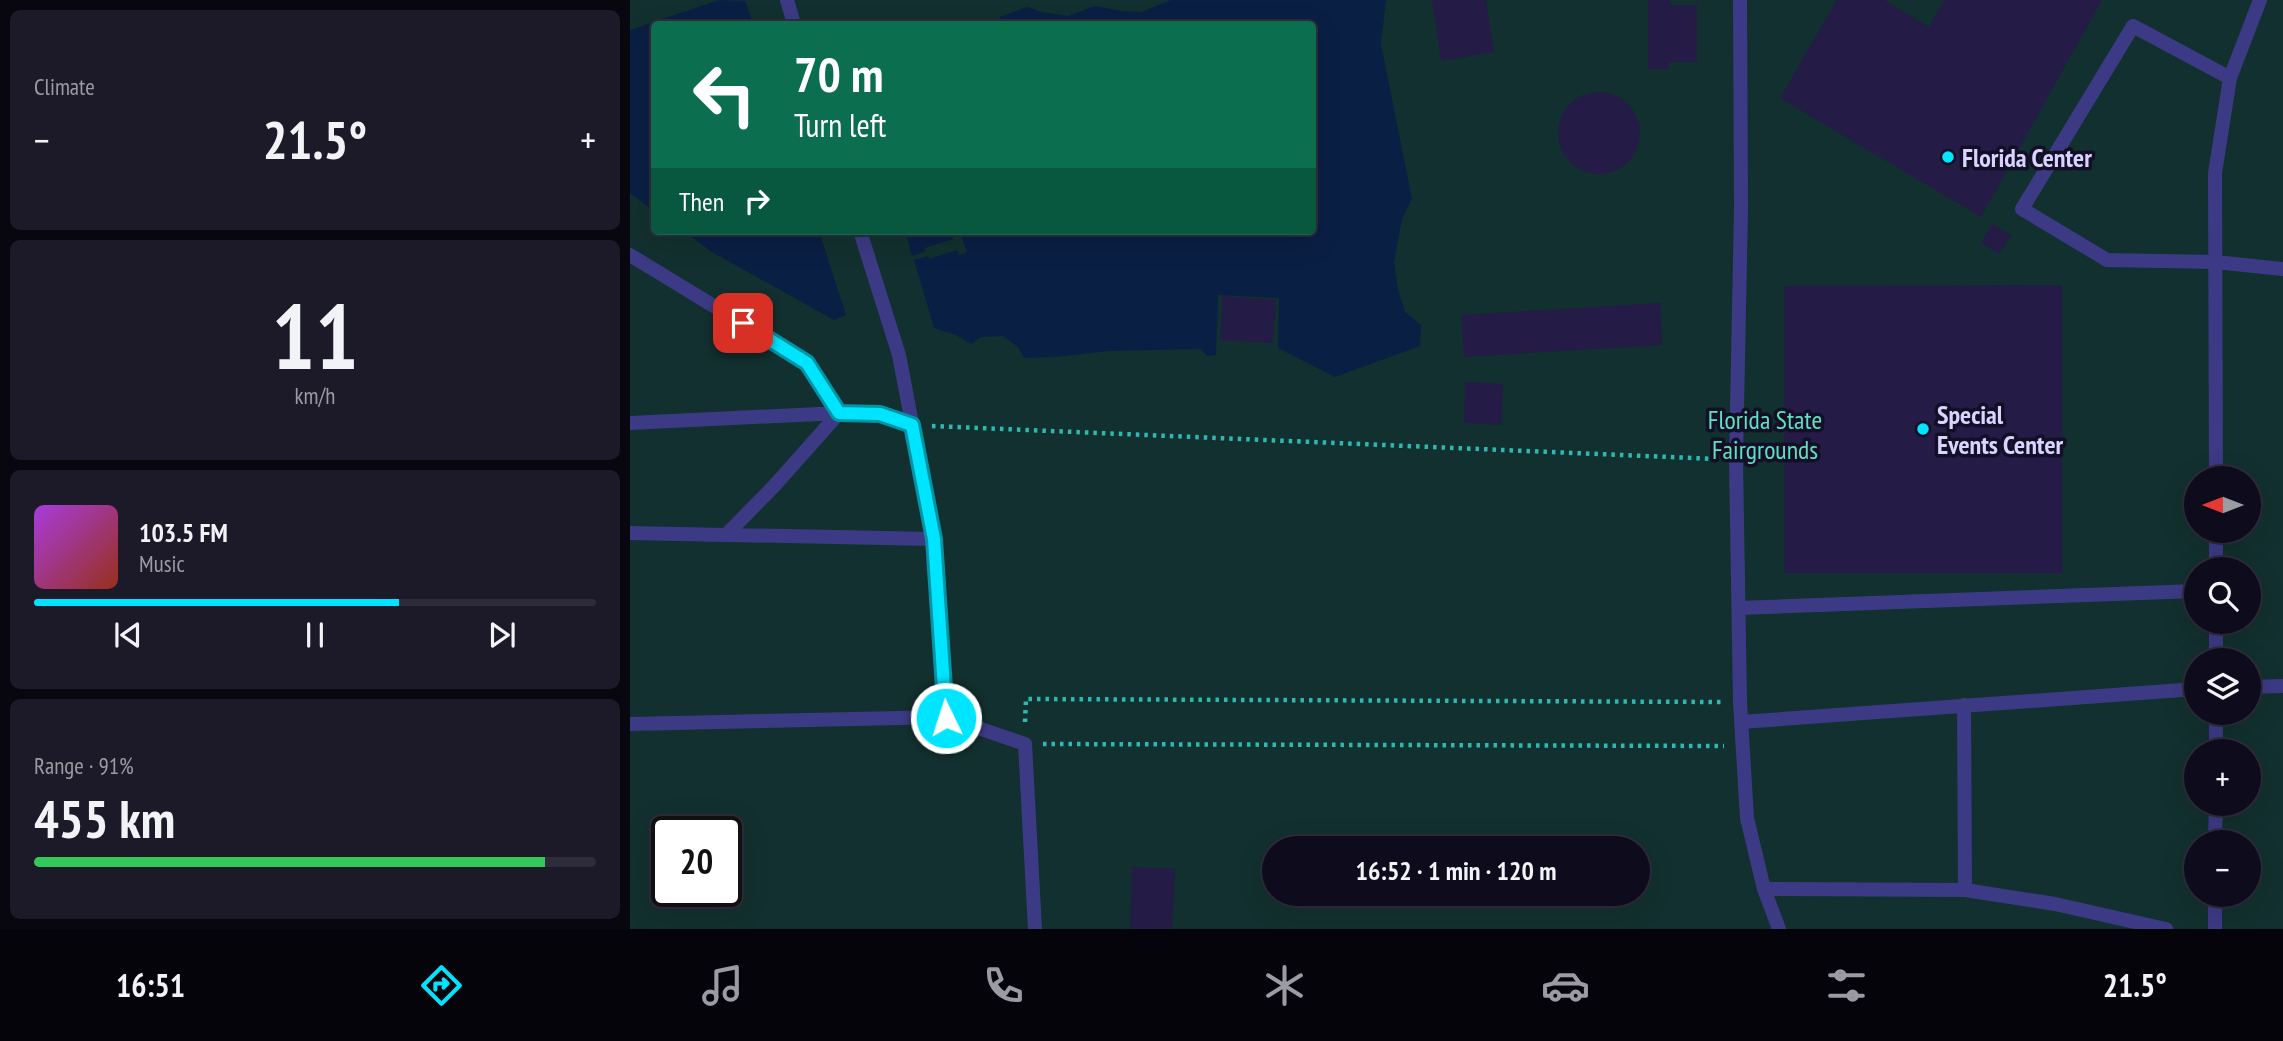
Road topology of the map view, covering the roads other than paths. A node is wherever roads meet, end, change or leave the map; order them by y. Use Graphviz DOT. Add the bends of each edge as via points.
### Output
graph roads {
  1 [pos="787,0"];
  2 [pos="1740,0"];
  3 [pos="2260,0"];
  4 [pos="793,21"];
  5 [pos="2230,78"];
  6 [pos="861,235"];
  7 [pos="632,258"];
  8 [pos="2215,262"];
  9 [pos="2283,269"];
  10 [pos="839,413"];
  11 [pos="630,422"];
  12 [pos="912,425"];
  13 [pos="2216,466"];
  14 [pos="630,533"];
  15 [pos="726,535"];
  16 [pos="934,539"];
  17 [pos="2184,591"];
  18 [pos="1739,608"];
  19 [pos="2283,686"];
  20 [pos="2261,687"];
  21 [pos="2184,690"];
  22 [pos="1964,705"];
  23 [pos="946,718"];
  24 [pos="1741,722"];
  25 [pos="630,724"];
  26 [pos="1764,889"];
  27 [pos="1965,890"];
  28 [pos="2215,907"];
  29 [pos="1035,929"];
  30 [pos="1779,929"];
  31 [pos="2166,929"];
  32 [pos="2215,929"];
  1 -- 4 [label="lane"];
  2 -- 18 [label="lane"];
  3 -- 5 [label="lane"];
  5 -- 8 [label="lane" via="2215,173"];
  5 -- 8 [label="lane" via="2133,26 2022,209 2107,261"];
  6 -- 12 [label="lane" via="899,355"];
  7 -- 10 [label="lane" via="807,363"];
  8 -- 9 [label="lane"];
  8 -- 13 [label="lane"];
  10 -- 11 [label="lane"];
  10 -- 12 [label="lane" via="880,414"];
  10 -- 15 [label="lane"];
  12 -- 16 [label="lane"];
  14 -- 15 [label="lane"];
  15 -- 16 [label="lane"];
  16 -- 23 [label="lane"];
  17 -- 18 [label="lane"];
  18 -- 24 [label="lane"];
  19 -- 20 [label="lane"];
  21 -- 22 [label="lane"];
  22 -- 24 [label="lane"];
  22 -- 27 [label="lane"];
  23 -- 25 [label="lane"];
  23 -- 29 [label="lane" via="1025,744"];
  24 -- 26 [label="lane" via="1747,818"];
  26 -- 27 [label="lane"];
  26 -- 30 [label="lane"];
  27 -- 31 [label="lane"];
  28 -- 32 [label="lane"];
}
